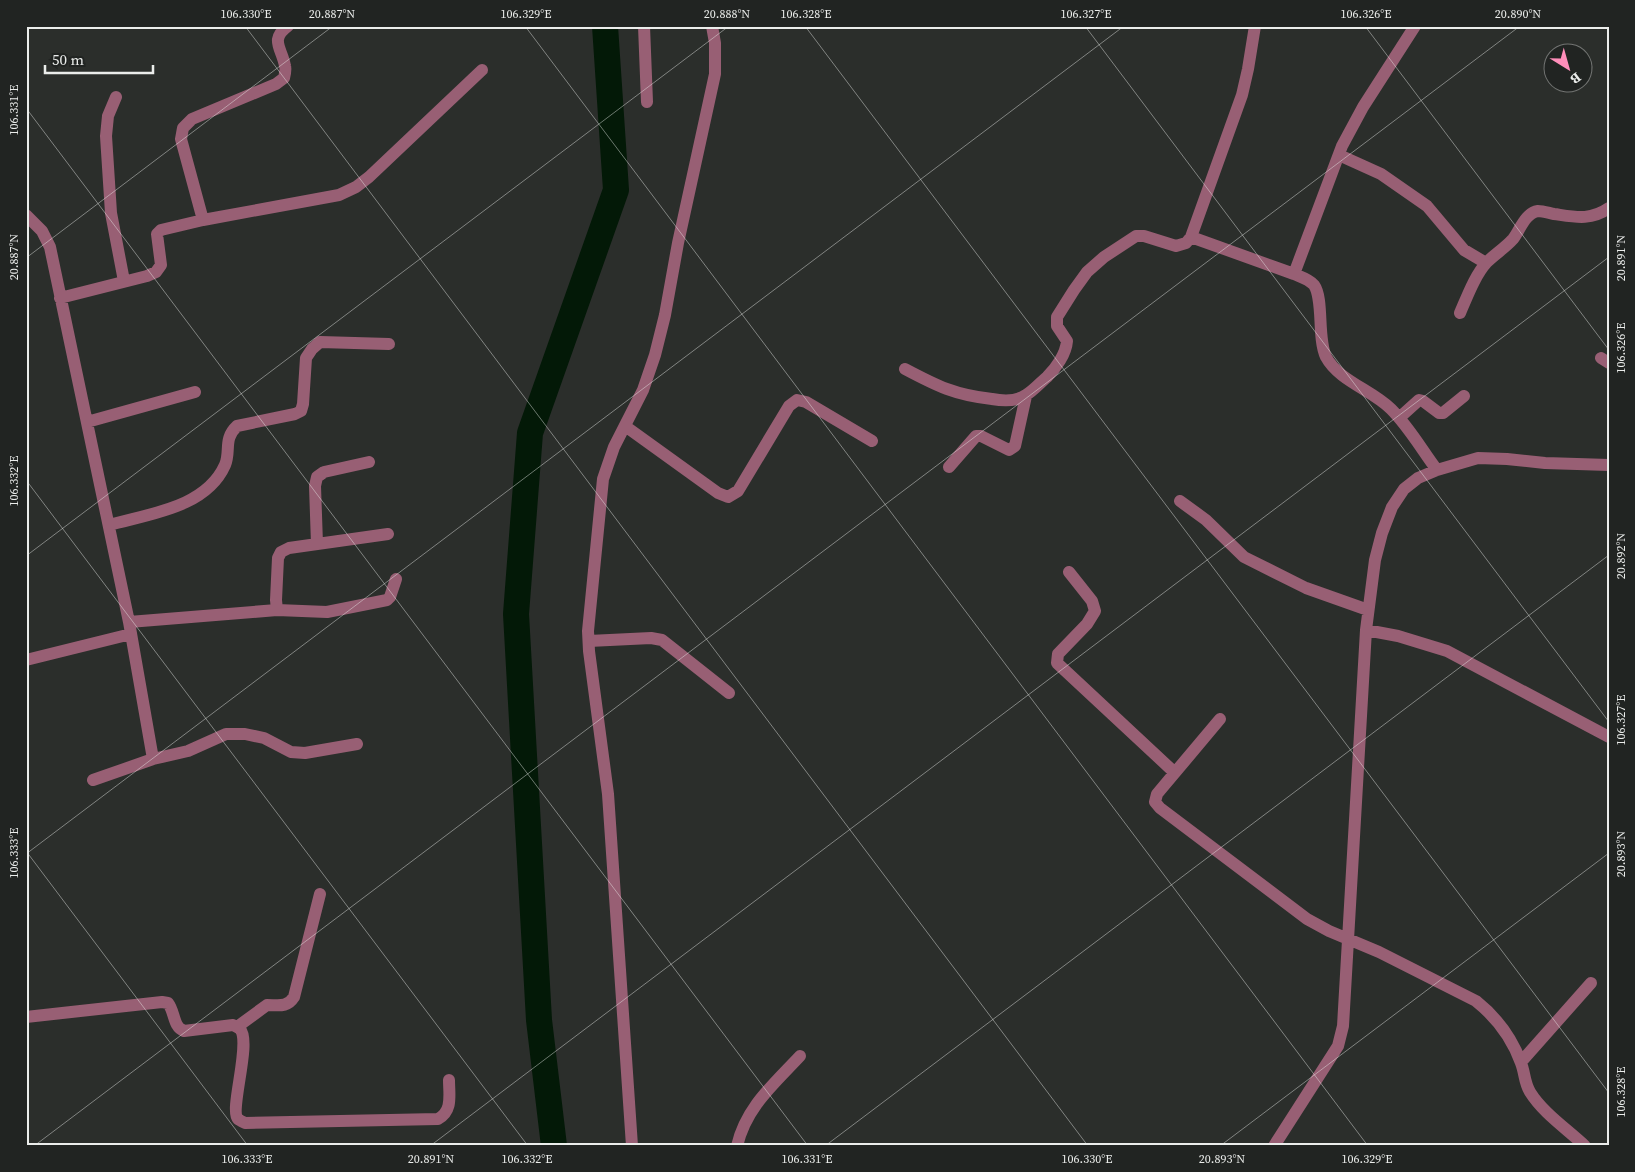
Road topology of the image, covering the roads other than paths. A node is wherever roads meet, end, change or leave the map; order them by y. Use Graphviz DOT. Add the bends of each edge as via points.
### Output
graph roads {
  1 [pos="288,26"];
  2 [pos="644,26"];
  3 [pos="712,26"];
  4 [pos="1255,26"];
  5 [pos="1415,26"];
  6 [pos="482,70"];
  7 [pos="116,97"];
  8 [pos="647,102"];
  9 [pos="1339,155"];
  10 [pos="1609,208"];
  11 [pos="26,215"];
  12 [pos="203,220"];
  13 [pos="1191,237"];
  14 [pos="1486,263"];
  15 [pos="1294,274"];
  16 [pos="124,282"];
  17 [pos="60,298"];
  18 [pos="1460,314"];
  19 [pos="389,344"];
  20 [pos="905,369"];
  21 [pos="194,392"];
  22 [pos="1026,396"];
  23 [pos="1464,396"];
  24 [pos="1399,418"];
  25 [pos="87,422"];
  26 [pos="625,426"];
  27 [pos="872,441"];
  28 [pos="368,462"];
  29 [pos="1609,465"];
  30 [pos="950,467"];
  31 [pos="1437,470"];
  32 [pos="1180,501"];
  33 [pos="109,526"];
  34 [pos="388,534"];
  35 [pos="317,544"];
  36 [pos="1070,572"];
  37 [pos="396,579"];
  38 [pos="277,610"];
  39 [pos="1368,610"];
  40 [pos="130,628"];
  41 [pos="1368,630"];
  42 [pos="589,641"];
  43 [pos="26,660"];
  44 [pos="729,693"];
  45 [pos="1220,719"];
  46 [pos="1609,737"];
  47 [pos="357,744"];
  48 [pos="153,759"];
  49 [pos="1174,772"];
  50 [pos="93,780"];
  51 [pos="320,894"];
  52 [pos="1350,943"];
  53 [pos="1591,983"];
  54 [pos="26,1017"];
  55 [pos="237,1027"];
  56 [pos="800,1056"];
  57 [pos="1521,1062"];
  58 [pos="449,1080"];
  59 [pos="632,1146"];
  60 [pos="737,1146"];
  61 [pos="1274,1146"];
  62 [pos="1585,1146"];
  1 -- 12 [label="street" via="280,32 277,41 286,67 284,78 192,118 183,128 181,139"];
  2 -- 8 [label="street"];
  3 -- 26 [label="street" via="715,74 665,315 656,355"];
  4 -- 13 [label="street" via="1242,95"];
  5 -- 9 [label="street" via="1363,107"];
  6 -- 12 [label="street" via="356,187 339,195"];
  7 -- 16 [label="street" via="108,116 106,136 111,213"];
  9 -- 14 [label="street" via="1381,174 1427,206 1464,250"];
  9 -- 15 [label="street"];
  10 -- 14 [label="street" via="1583,218 1538,211 1522,223 1513,239"];
  11 -- 17 [label="street" via="42,231 50,247"];
  12 -- 16 [label="street" via="161,230 156,238 161,266 156,272"];
  13 -- 15 [label="street"];
  13 -- 22 [label="street" via="1186,243 1176,246 1136,236 1087,272 1057,317 1057,326 1067,341 1059,362"];
  14 -- 18 [label="street"];
  15 -- 24 [label="street" via="1314,286 1318,295 1325,355 1332,366 1381,400"];
  16 -- 17 [label="street"];
  17 -- 25 [label="street"];
  19 -- 33 [label="street" via="320,342 306,358 301,411 237,426 231,431 226,463 219,476 197,498"];
  20 -- 22 [label="street" via="940,387 969,396 1002,401"];
  21 -- 25 [label="street"];
  22 -- 30 [label="street" via="1015,446 1009,450 976,436"];
  23 -- 24 [label="street" via="1443,413 1418,400"];
  24 -- 31 [label="street"];
  25 -- 33 [label="street"];
  26 -- 27 [label="street" via="728,497 738,491 789,406 797,400 806,402"];
  26 -- 42 [label="street" via="614,447 604,480"];
  28 -- 35 [label="street" via="324,472 317,478"];
  29 -- 31 [label="street" via="1478,458"];
  31 -- 39 [label="street" via="1418,478 1404,489 1392,507 1375,560"];
  32 -- 39 [label="street" via="1206,520 1244,557 1306,588"];
  33 -- 40 [label="street"];
  34 -- 35 [label="street"];
  35 -- 38 [label="street" via="281,552 278,558"];
  36 -- 49 [label="street" via="1092,601 1095,611 1058,654 1057,663"];
  37 -- 38 [label="street" via="387,600 327,612"];
  38 -- 40 [label="street"];
  39 -- 41 [label="street"];
  40 -- 43 [label="street"];
  40 -- 48 [label="street"];
  41 -- 46 [label="street" via="1447,651"];
  41 -- 52 [label="street"];
  42 -- 44 [label="street" via="662,640"];
  42 -- 59 [label="street" via="608,794"];
  45 -- 49 [label="street"];
  47 -- 48 [label="street" via="305,753 291,752 264,738 226,734 188,751"];
  48 -- 50 [label="street"];
  49 -- 52 [label="street" via="1157,794 1155,802 1160,808 1307,918"];
  51 -- 55 [label="street" via="294,997 283,1006 266,1005"];
  52 -- 57 [label="street" via="1379,952 1476,1001 1496,1019"];
  52 -- 61 [label="street" via="1343,1026 1338,1046"];
  53 -- 57 [label="street"];
  54 -- 55 [label="street" via="162,1002 172,1008 176,1023 184,1031"];
  55 -- 58 [label="street" via="243,1036 235,1113 238,1120 245,1123 438,1119 448,1110"];
  56 -- 60 [label="street" via="752,1109"];
  57 -- 62 [label="street" via="1531,1094"];
}
